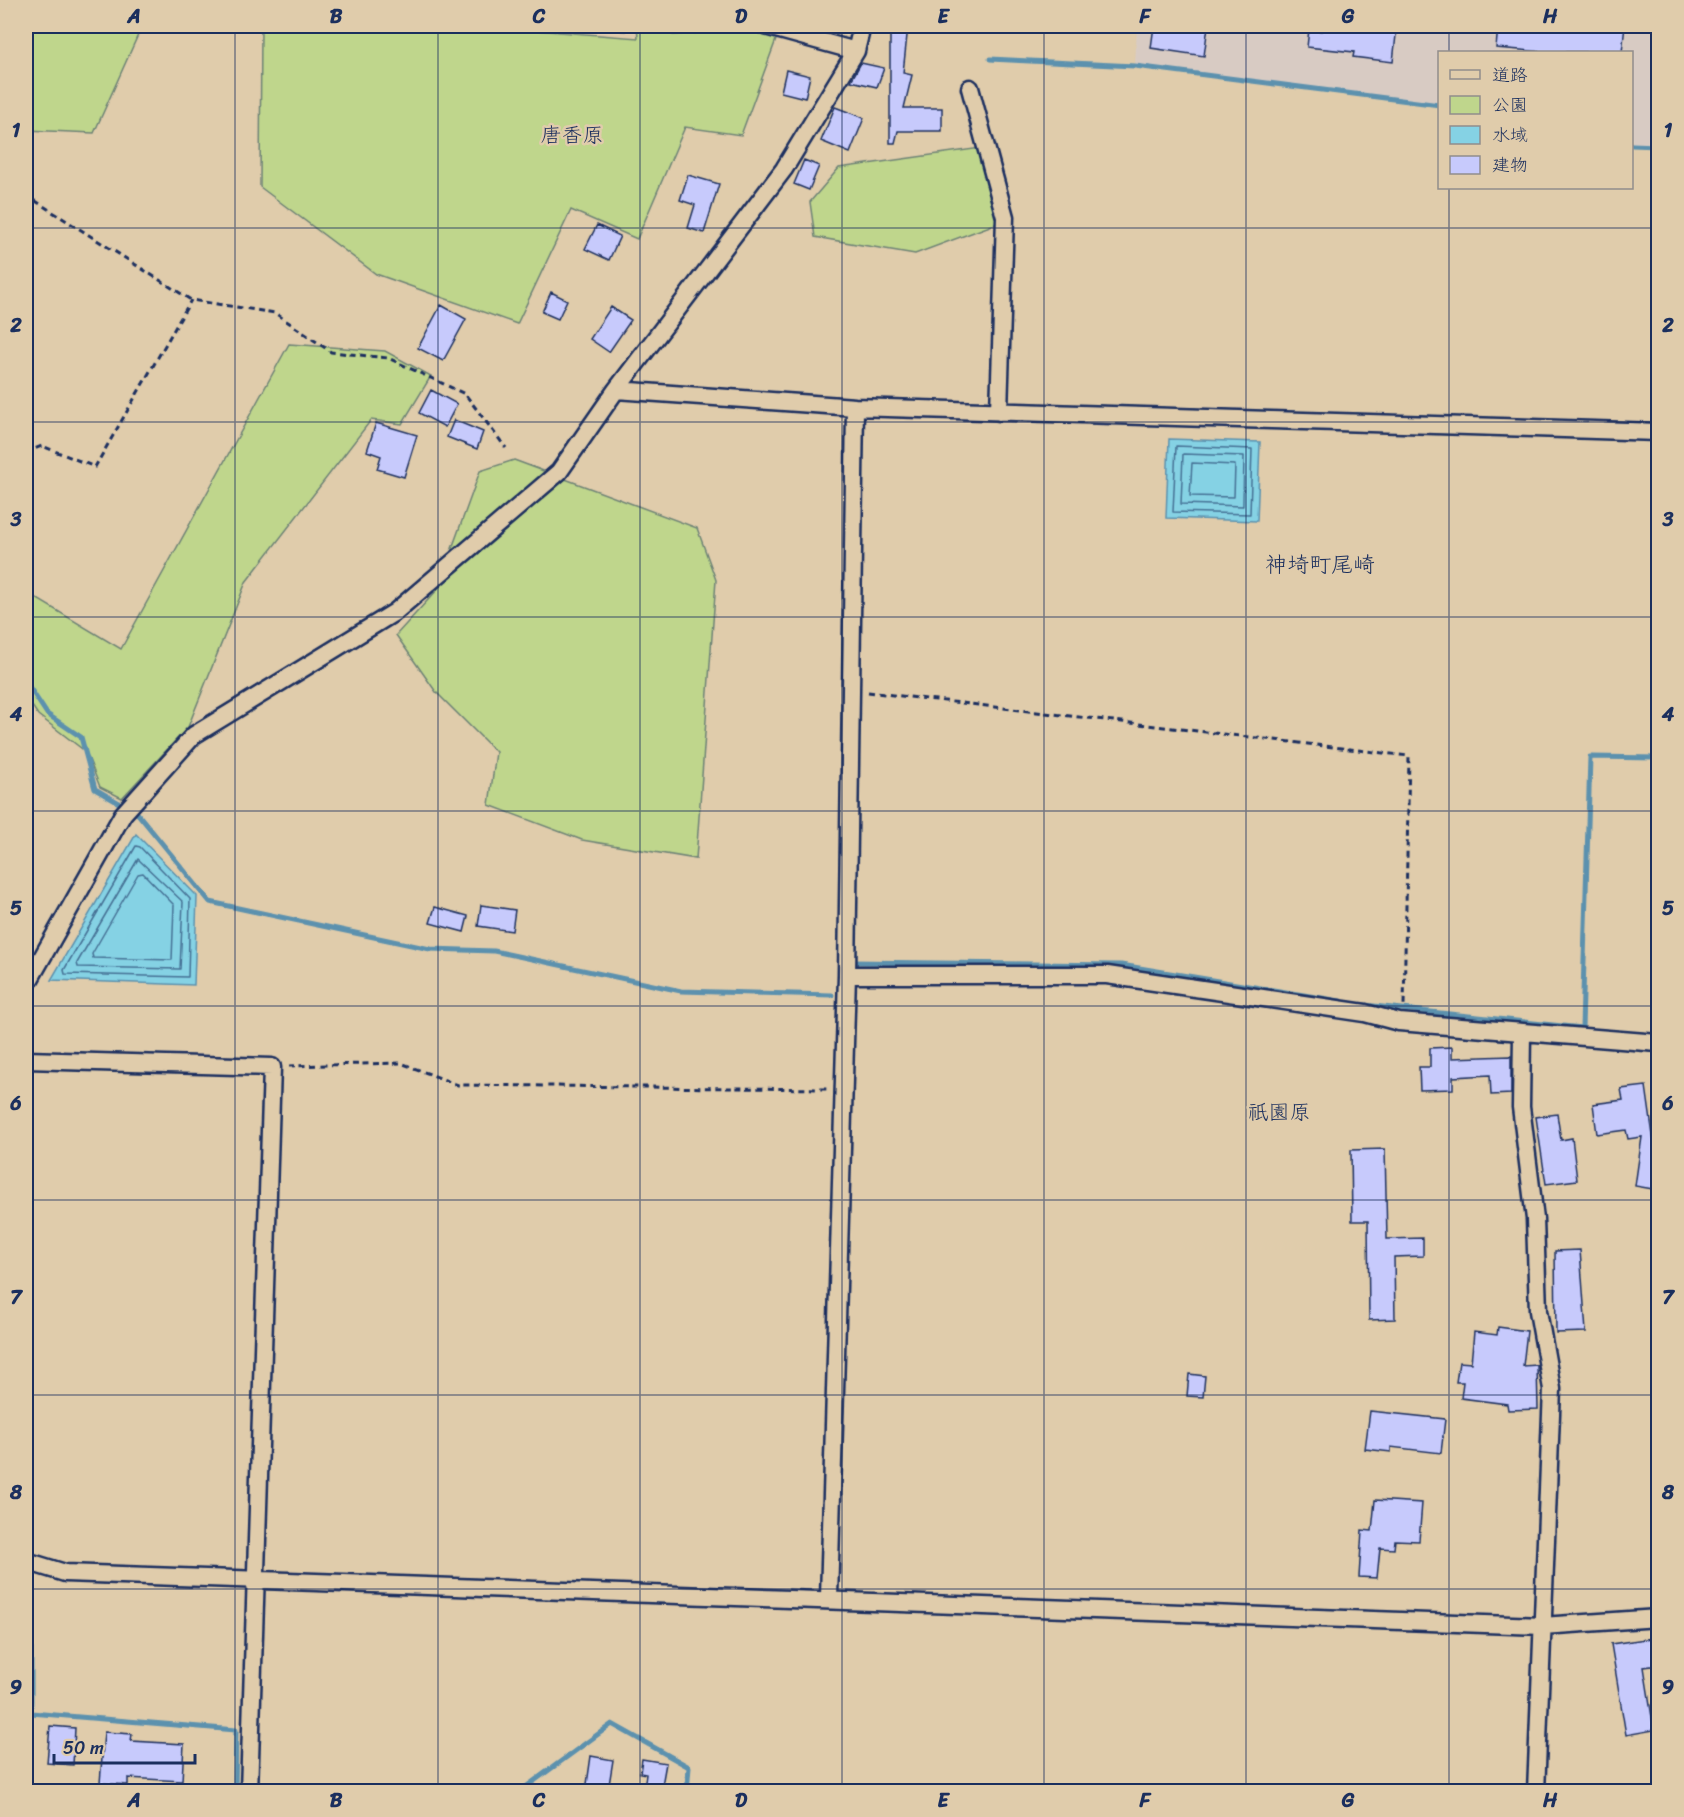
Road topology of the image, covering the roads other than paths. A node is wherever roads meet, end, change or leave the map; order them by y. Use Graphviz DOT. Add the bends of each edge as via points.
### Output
graph roads {
  1 [pos="765,26"];
  2 [pos="862,26"];
  3 [pos="856,51"];
  4 [pos="970,88"];
  5 [pos="616,390"];
  6 [pos="855,407"];
  7 [pos="999,412"];
  8 [pos="1659,432"];
  9 [pos="847,975"];
  10 [pos="26,986"];
  11 [pos="1522,1033"];
  12 [pos="1659,1043"];
  13 [pos="26,1060"];
  14 [pos="26,1561"];
  15 [pos="257,1581"];
  16 [pos="829,1599"];
  17 [pos="1659,1618"];
  18 [pos="1542,1626"];
  19 [pos="249,1791"];
  20 [pos="1536,1791"];
  1 -- 3 [label="street"];
  2 -- 3 [label="street"];
  3 -- 5 [label="street" via="784,169"];
  4 -- 7 [label="street" via="1005,218"];
  5 -- 6 [label="street"];
  5 -- 10 [label="street" via="559,472 395,612 194,735 123,814"];
  6 -- 7 [label="street"];
  6 -- 9 [label="street"];
  7 -- 8 [label="street"];
  9 -- 11 [label="street" via="1107,975 1365,1013 1399,1022"];
  9 -- 16 [label="street"];
  11 -- 12 [label="street"];
  11 -- 18 [label="street" via="1521,1107 1535,1219 1538,1311 1552,1389"];
  13 -- 15 [label="street" via="272,1067"];
  14 -- 15 [label="street" via="65,1573"];
  15 -- 16 [label="street"];
  15 -- 19 [label="street"];
  16 -- 18 [label="street"];
  17 -- 18 [label="street"];
  18 -- 20 [label="street"];
}
